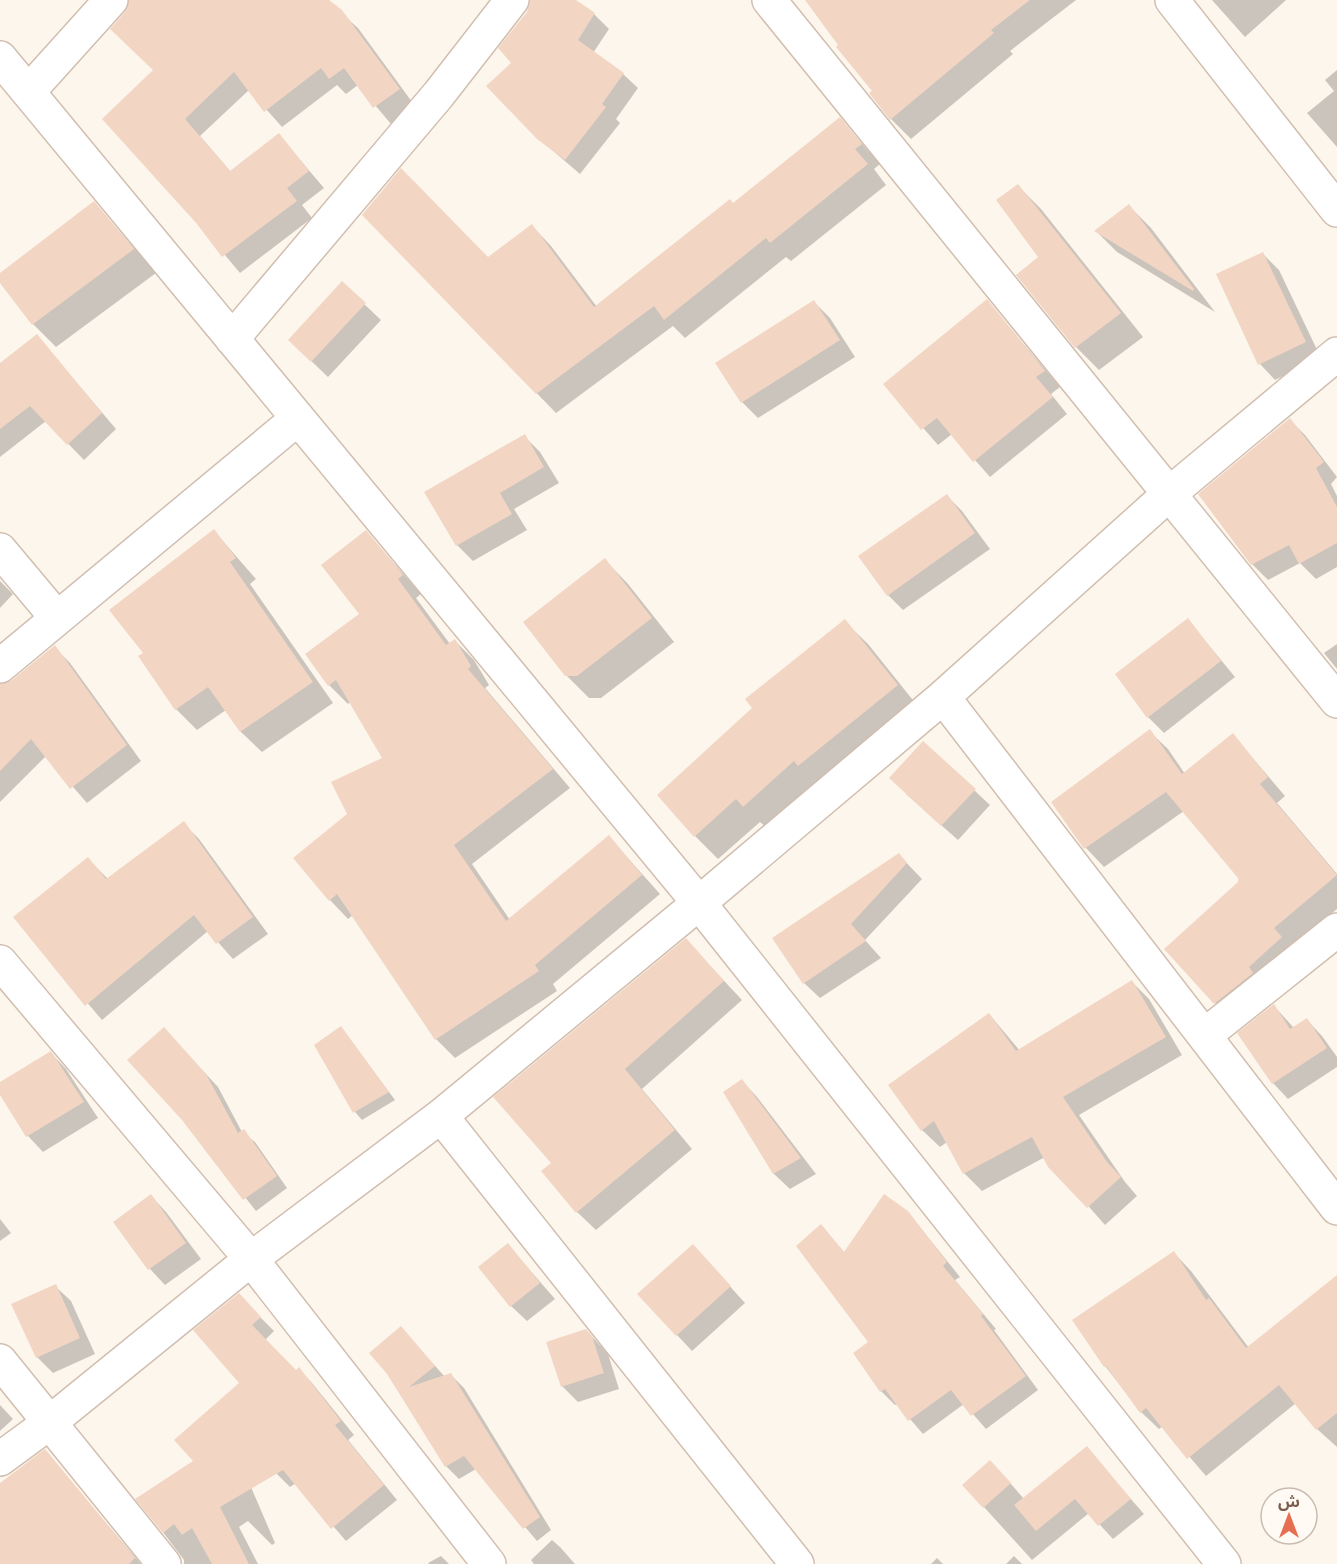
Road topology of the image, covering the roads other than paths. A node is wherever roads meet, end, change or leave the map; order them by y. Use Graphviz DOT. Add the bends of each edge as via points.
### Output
graph roads {
  1 [pos="111,0"];
  2 [pos="512,0"];
  3 [pos="769,0"];
  4 [pos="1172,0"];
  5 [pos="0,58"];
  6 [pos="29,91"];
  7 [pos="1337,210"];
  8 [pos="232,339"];
  9 [pos="1337,354"];
  10 [pos="297,419"];
  11 [pos="1169,494"];
  12 [pos="0,550"];
  13 [pos="57,618"];
  14 [pos="0,666"];
  15 [pos="944,697"];
  16 [pos="1337,701"];
  17 [pos="699,903"];
  18 [pos="1337,930"];
  19 [pos="0,962"];
  20 [pos="1205,1035"];
  21 [pos="441,1116"];
  22 [pos="1337,1208"];
  23 [pos="251,1259"];
  24 [pos="0,1361"];
  25 [pos="49,1423"];
  26 [pos="0,1459"];
  27 [pos="164,1564"];
  28 [pos="489,1564"];
  29 [pos="797,1564"];
  30 [pos="1224,1564"];
  1 -- 6 [label="street"];
  2 -- 8 [label="street" via="439,94"];
  3 -- 11 [label="street"];
  4 -- 7 [label="street"];
  5 -- 6 [label="street"];
  6 -- 8 [label="street"];
  8 -- 10 [label="street"];
  9 -- 11 [label="street"];
  10 -- 13 [label="street"];
  10 -- 17 [label="street"];
  11 -- 15 [label="street"];
  11 -- 16 [label="street"];
  12 -- 13 [label="street"];
  13 -- 14 [label="street"];
  15 -- 17 [label="street"];
  15 -- 20 [label="street"];
  17 -- 21 [label="street"];
  17 -- 30 [label="street"];
  18 -- 20 [label="street"];
  19 -- 23 [label="street"];
  20 -- 22 [label="street"];
  21 -- 23 [label="street"];
  21 -- 29 [label="street"];
  23 -- 25 [label="street"];
  23 -- 28 [label="street"];
  24 -- 25 [label="street"];
  25 -- 26 [label="street"];
  25 -- 27 [label="street"];
}
